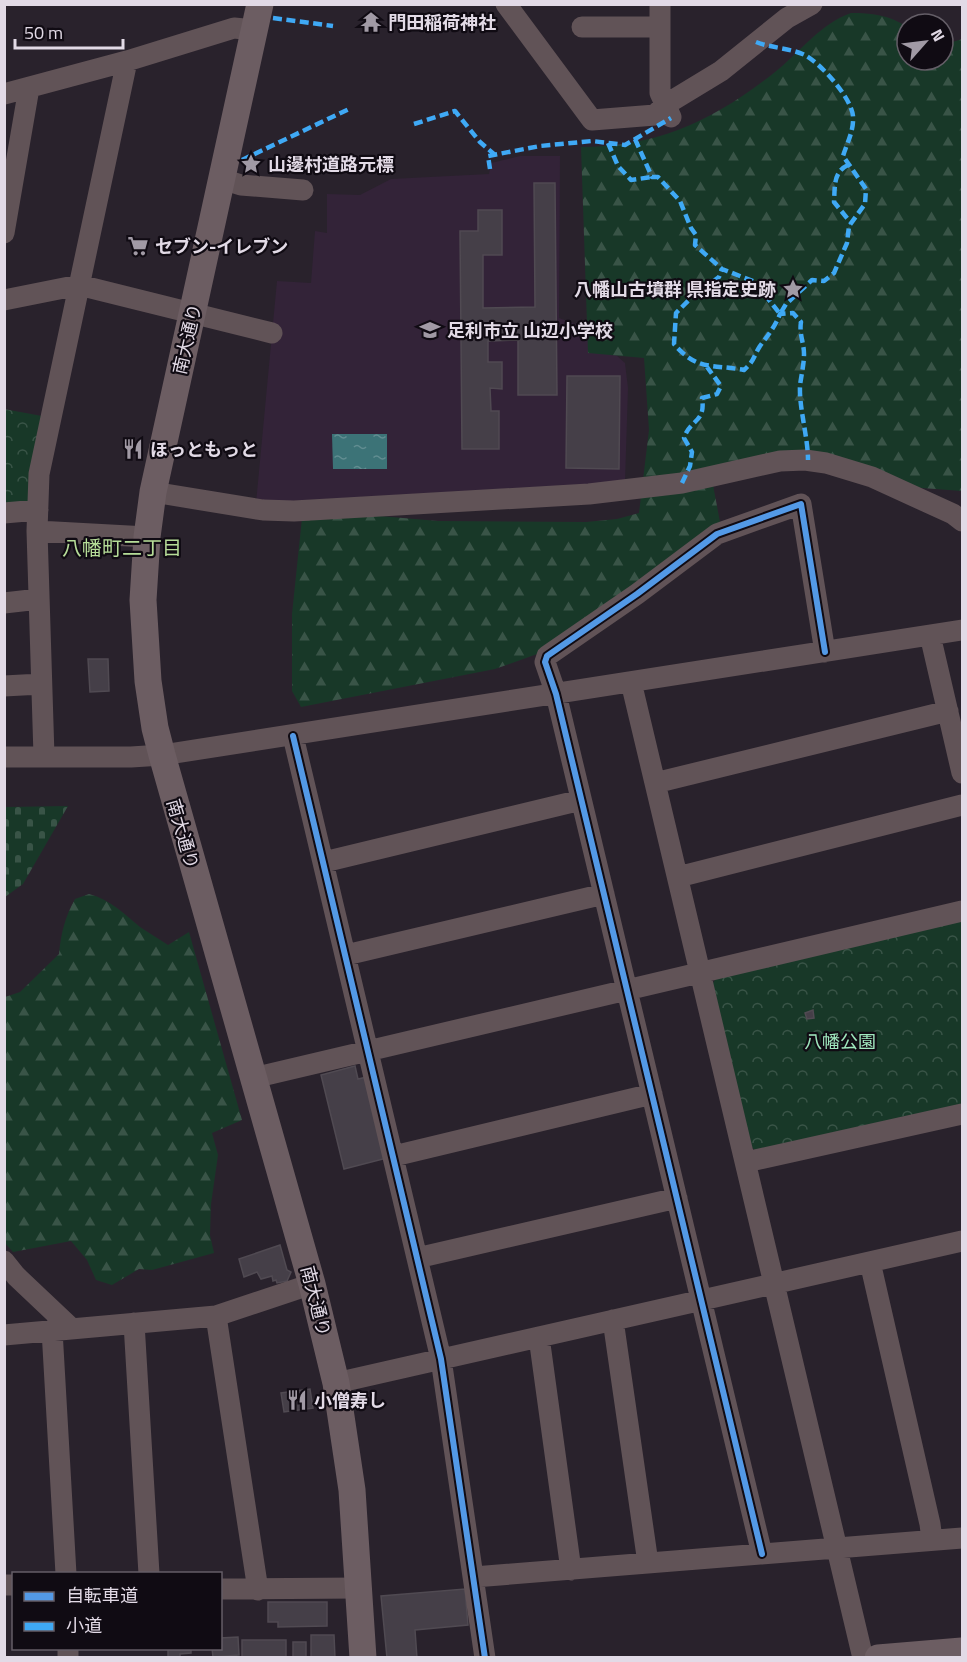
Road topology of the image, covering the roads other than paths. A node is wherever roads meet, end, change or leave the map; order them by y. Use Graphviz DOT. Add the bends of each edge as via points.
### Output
graph roads {
  1 [pos="506,4"];
  2 [pos="660,4"];
  3 [pos="813,4"];
  4 [pos="257,17"];
  5 [pos="582,27"];
  6 [pos="660,27"];
  7 [pos="127,61"];
  8 [pos="29,88"];
  9 [pos="4,94"];
  10 [pos="668,111"];
  11 [pos="222,179"];
  12 [pos="303,190"];
  13 [pos="4,233"];
  14 [pos="79,285"];
  15 [pos="4,300"];
  16 [pos="192,314"];
  17 [pos="272,333"];
  18 [pos="153,492"];
  19 [pos="4,513"];
  20 [pos="963,520"];
  21 [pos="38,521"];
  22 [pos="147,537"];
  23 [pos="39,600"];
  24 [pos="4,603"];
  25 [pos="963,630"];
  26 [pos="930,635"];
  27 [pos="825,652"];
  28 [pos="632,682"];
  29 [pos="41,684"];
  30 [pos="4,686"];
  31 [pos="556,694"];
  32 [pos="948,711"];
  33 [pos="294,736"];
  34 [pos="162,755"];
  35 [pos="45,756"];
  36 [pos="4,758"];
  37 [pos="963,773"];
  38 [pos="656,783"];
  39 [pos="581,800"];
  40 [pos="963,805"];
  41 [pos="324,862"];
  42 [pos="678,877"];
  43 [pos="604,894"];
  44 [pos="963,911"];
  45 [pos="346,955"];
  46 [pos="700,973"];
  47 [pos="627,990"];
  48 [pos="369,1051"];
  49 [pos="253,1078"];
  50 [pos="652,1094"];
  51 [pos="963,1114"];
  52 [pos="394,1156"];
  53 [pos="746,1162"];
  54 [pos="677,1198"];
  55 [pos="963,1241"];
  56 [pos="417,1258"];
  57 [pos="4,1261"];
  58 [pos="870,1262"];
  59 [pos="312,1284"];
  60 [pos="775,1284"];
  61 [pos="701,1300"];
  62 [pos="216,1316"];
  63 [pos="613,1320"];
  64 [pos="134,1323"];
  65 [pos="62,1330"];
  66 [pos="4,1335"];
  67 [pos="539,1337"];
  68 [pos="441,1359"];
  69 [pos="336,1383"];
  70 [pos="963,1538"];
  71 [pos="932,1540"];
  72 [pos="838,1548"];
  73 [pos="762,1554"];
  74 [pos="648,1563"];
  75 [pos="571,1570"];
  76 [pos="66,1572"];
  77 [pos="149,1572"];
  78 [pos="474,1577"];
  79 [pos="358,1588"];
  80 [pos="222,1589"];
  81 [pos="258,1590"];
  82 [pos="963,1651"];
  83 [pos="363,1658"];
  84 [pos="485,1658"];
  85 [pos="863,1658"];
  86 [pos="878,1658"];
  1 -- 10 [label="street" via="592,120"];
  2 -- 6 [label="street"];
  3 -- 10 [label="street" via="787,18"];
  4 -- 7 [label="street" via="245,27"];
  4 -- 11 [label="main road, 南大通り"];
  5 -- 6 [label="street"];
  6 -- 10 [label="street" via="660,93"];
  7 -- 8 [label="street"];
  7 -- 14 [label="street"];
  8 -- 9 [label="street"];
  8 -- 13 [label="street"];
  11 -- 12 [label="street" via="241,185"];
  11 -- 16 [label="main road, 南大通り"];
  14 -- 15 [label="street"];
  14 -- 16 [label="street"];
  14 -- 21 [label="street" via="39,474"];
  16 -- 17 [label="street"];
  16 -- 18 [label="main road, 南大通り"];
  18 -- 20 [label="street" via="294,512 589,494 682,483 780,461 805,460 873,477"];
  18 -- 22 [label="main road, 南大通り"];
  19 -- 21 [label="street"];
  21 -- 22 [label="street"];
  21 -- 23 [label="street"];
  22 -- 34 [label="main road, 南大通り" via="142,600 148,681"];
  23 -- 24 [label="street"];
  23 -- 29 [label="street"];
  25 -- 26 [label="street"];
  26 -- 27 [label="street"];
  26 -- 32 [label="street"];
  27 -- 28 [label="street"];
  27 -- 31 [label="street" via="801,504 717,534 547,656 545,662"];
  28 -- 31 [label="street"];
  28 -- 38 [label="street"];
  29 -- 30 [label="street"];
  29 -- 35 [label="street"];
  31 -- 33 [label="street"];
  31 -- 39 [label="street"];
  32 -- 37 [label="street"];
  32 -- 38 [label="street"];
  33 -- 34 [label="street"];
  33 -- 41 [label="street"];
  34 -- 35 [label="street"];
  34 -- 49 [label="main road, 南大通り"];
  35 -- 36 [label="street"];
  38 -- 42 [label="street"];
  39 -- 41 [label="street"];
  39 -- 43 [label="street"];
  40 -- 42 [label="street"];
  41 -- 45 [label="street"];
  42 -- 46 [label="street"];
  43 -- 45 [label="street"];
  43 -- 47 [label="street"];
  44 -- 46 [label="street"];
  45 -- 48 [label="street"];
  46 -- 47 [label="street"];
  46 -- 53 [label="street"];
  47 -- 48 [label="street"];
  47 -- 50 [label="street"];
  48 -- 49 [label="street"];
  48 -- 52 [label="street"];
  49 -- 59 [label="main road, 南大通り"];
  50 -- 52 [label="street"];
  50 -- 54 [label="street"];
  51 -- 53 [label="street"];
  52 -- 56 [label="street"];
  53 -- 60 [label="street"];
  54 -- 56 [label="street"];
  54 -- 61 [label="street"];
  55 -- 58 [label="street"];
  56 -- 68 [label="street"];
  57 -- 65 [label="street"];
  58 -- 60 [label="street"];
  58 -- 71 [label="street"];
  59 -- 62 [label="street"];
  59 -- 69 [label="main road, 南大通り"];
  60 -- 61 [label="street"];
  60 -- 72 [label="street"];
  61 -- 63 [label="street"];
  61 -- 73 [label="street"];
  62 -- 64 [label="street"];
  62 -- 81 [label="street"];
  63 -- 67 [label="street"];
  63 -- 74 [label="street"];
  64 -- 65 [label="street"];
  64 -- 77 [label="street"];
  65 -- 66 [label="street"];
  65 -- 76 [label="street"];
  67 -- 68 [label="street"];
  67 -- 75 [label="street"];
  68 -- 69 [label="street"];
  68 -- 78 [label="street"];
  69 -- 79 [label="main road, 南大通り" via="352,1490"];
  70 -- 71 [label="street"];
  71 -- 72 [label="street"];
  72 -- 73 [label="street"];
  72 -- 85 [label="street"];
  73 -- 74 [label="street"];
  74 -- 75 [label="street"];
  75 -- 78 [label="street"];
  78 -- 84 [label="street"];
  79 -- 81 [label="street"];
  79 -- 83 [label="main road, 南大通り"];
  80 -- 81 [label="street"];
  82 -- 86 [label="main road"];
}
